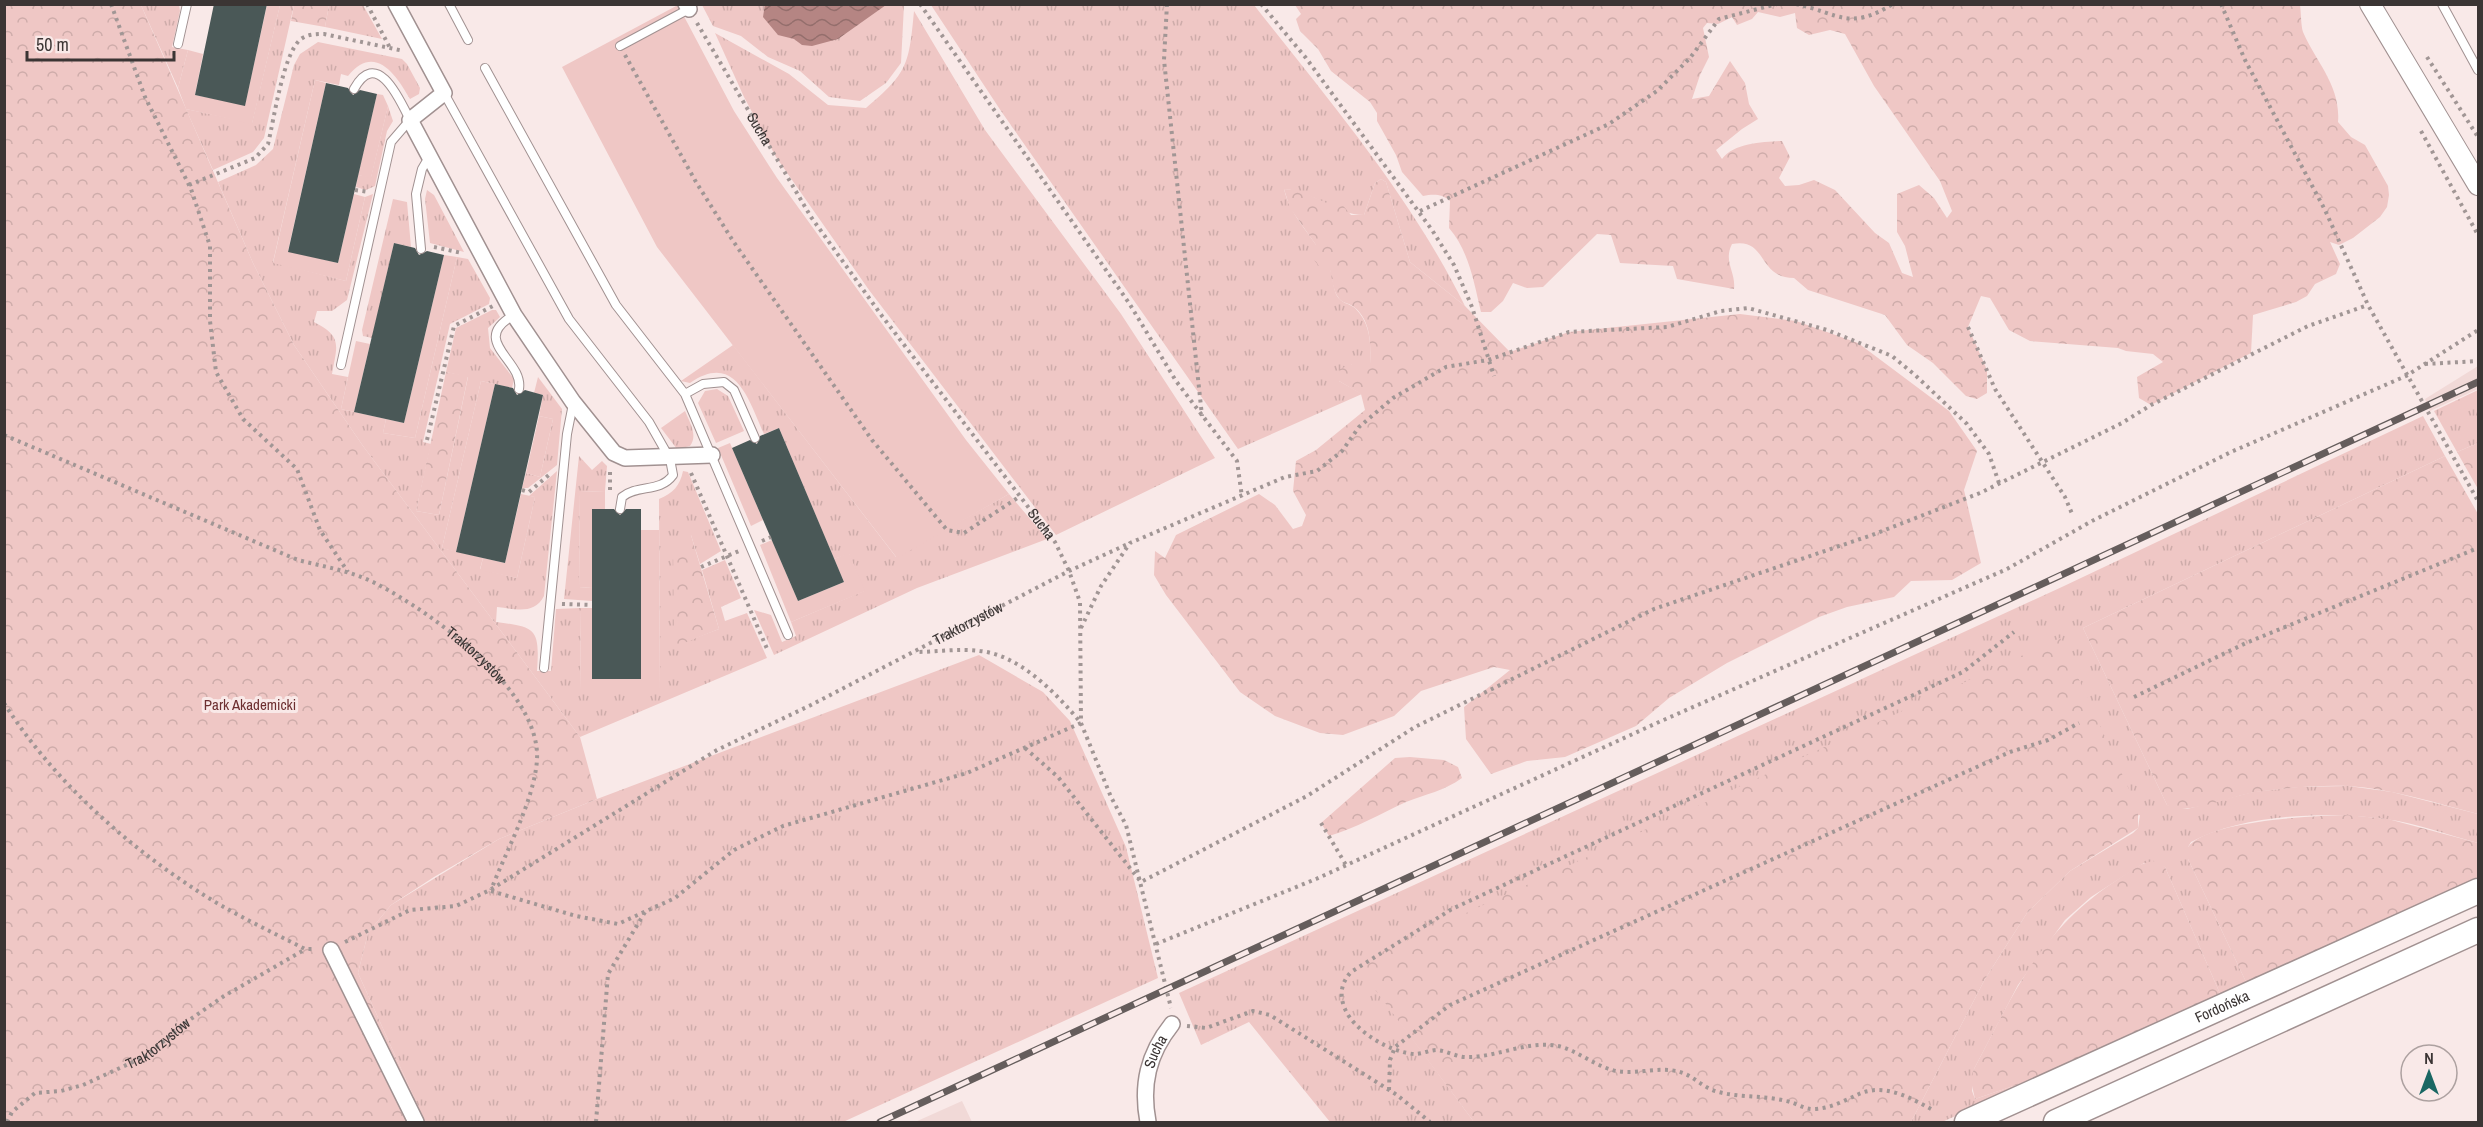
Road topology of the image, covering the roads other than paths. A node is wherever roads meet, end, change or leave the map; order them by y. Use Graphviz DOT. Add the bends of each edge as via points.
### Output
graph roads {
  1 [pos="187,4"];
  2 [pos="396,4"];
  3 [pos="449,4"];
  4 [pos="2370,4"];
  5 [pos="2442,4"];
  6 [pos="688,7"];
  7 [pos="468,39"];
  8 [pos="178,44"];
  9 [pos="620,46"];
  10 [pos="485,68"];
  11 [pos="2478,70"];
  12 [pos="354,89"];
  13 [pos="444,93"];
  14 [pos="410,120"];
  15 [pos="430,156"];
  16 [pos="2478,185"];
  17 [pos="421,247"];
  18 [pos="514,315"];
  19 [pos="341,365"];
  20 [pos="519,389"];
  21 [pos="685,394"];
  22 [pos="573,402"];
  23 [pos="755,438"];
  24 [pos="712,455"];
  25 [pos="670,459"];
  26 [pos="620,509"];
  27 [pos="789,635"];
  28 [pos="544,668"];
  29 [pos="2478,891"];
  30 [pos="2478,930"];
  31 [pos="331,950"];
  32 [pos="1172,1024"];
  33 [pos="416,1122"];
  34 [pos="1148,1122"];
  35 [pos="1967,1122"];
  36 [pos="2056,1122"];
  1 -- 8 [label="lane"];
  2 -- 13 [label="street"];
  3 -- 7 [label="lane"];
  4 -- 16 [label="street"];
  5 -- 11 [label="lane"];
  6 -- 9 [label="lane"];
  10 -- 21 [label="lane" via="615,305"];
  12 -- 14 [label="lane" via="366,75 383,76 390,81"];
  13 -- 14 [label="street"];
  13 -- 25 [label="lane" via="569,319 649,422"];
  14 -- 15 [label="street"];
  14 -- 19 [label="lane" via="391,142"];
  15 -- 17 [label="lane" via="422,169 416,194"];
  15 -- 18 [label="street"];
  18 -- 20 [label="lane" via="502,322 495,338 518,372"];
  18 -- 22 [label="street"];
  21 -- 23 [label="lane" via="702,384 724,382 734,390"];
  21 -- 24 [label="lane"];
  22 -- 25 [label="street" via="614,453 625,458"];
  22 -- 28 [label="lane"];
  24 -- 25 [label="street"];
  24 -- 27 [label="lane"];
  25 -- 26 [label="lane" via="673,475 668,482 661,487 627,493"];
  29 -- 35 [label="main road, Fordońska"];
  30 -- 36 [label="main road"];
  31 -- 33 [label="street"];
  32 -- 34 [label="street, Sucha" via="1156,1044 1146,1080"];
}
